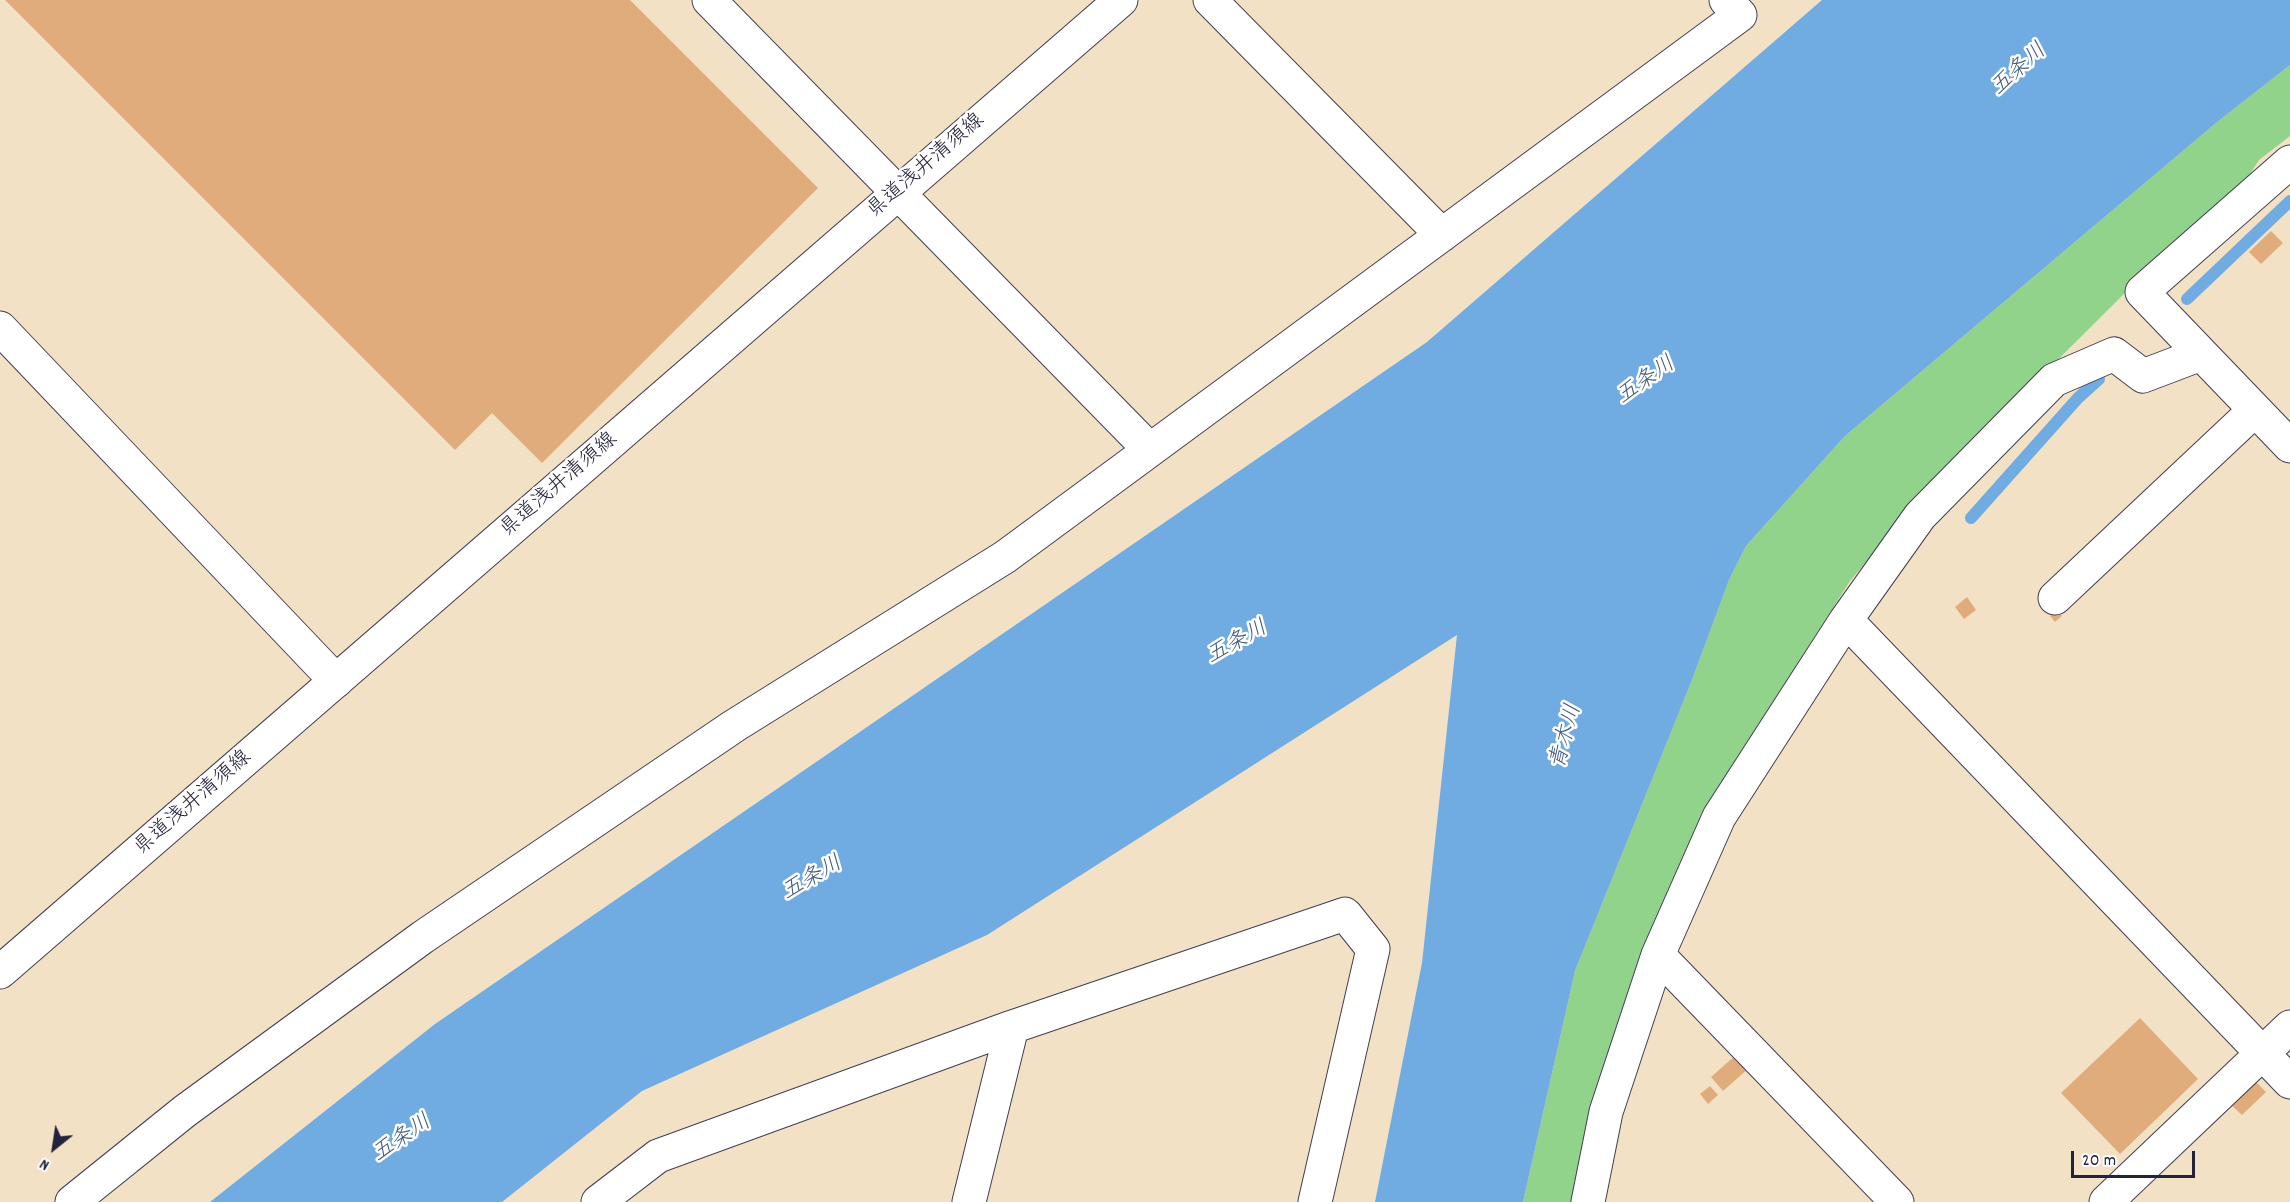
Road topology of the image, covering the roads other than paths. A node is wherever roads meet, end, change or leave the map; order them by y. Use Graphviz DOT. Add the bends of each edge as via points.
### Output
graph roads {
  1 [pos="709,0"];
  2 [pos="1121,0"];
  3 [pos="1210,0"];
  4 [pos="1726,0"];
  5 [pos="2290,162"];
  6 [pos="898,192"];
  7 [pos="1442,235"];
  8 [pos="0,328"];
  9 [pos="2201,354"];
  10 [pos="2255,410"];
  11 [pos="2290,446"];
  12 [pos="1150,450"];
  13 [pos="2055,598"];
  14 [pos="1846,620"];
  15 [pos="336,681"];
  16 [pos="1658,955"];
  17 [pos="0,972"];
  18 [pos="1012,1027"];
  19 [pos="2290,1027"];
  20 [pos="2262,1053"];
  21 [pos="2290,1082"];
  22 [pos="72,1202"];
  23 [pos="598,1202"];
  24 [pos="969,1202"];
  25 [pos="1315,1202"];
  26 [pos="1588,1202"];
  27 [pos="1898,1202"];
  28 [pos="2106,1202"];
  1 -- 6 [label="street"];
  2 -- 6 [label="street, 県道浅井清須線"];
  3 -- 7 [label="street"];
  4 -- 7 [label="street" via="1740,15"];
  5 -- 9 [label="street" via="2142,292"];
  6 -- 12 [label="street"];
  6 -- 15 [label="street, 県道浅井清須線"];
  7 -- 12 [label="street"];
  8 -- 15 [label="street"];
  9 -- 10 [label="street"];
  9 -- 14 [label="street" via="2143,376 2114,354 2054,380 1920,516"];
  10 -- 11 [label="street"];
  10 -- 13 [label="street"];
  12 -- 22 [label="street" via="1005,557 734,726 423,937 185,1112"];
  14 -- 16 [label="street" via="1719,817"];
  14 -- 20 [label="street"];
  15 -- 17 [label="street, 県道浅井清須線"];
  16 -- 26 [label="street" via="1606,1112"];
  16 -- 27 [label="street"];
  18 -- 23 [label="street" via="657,1156"];
  18 -- 24 [label="street"];
  18 -- 25 [label="street" via="1346,914 1373,949"];
  19 -- 20 [label="street"];
  20 -- 21 [label="street"];
  20 -- 28 [label="street"];
}
